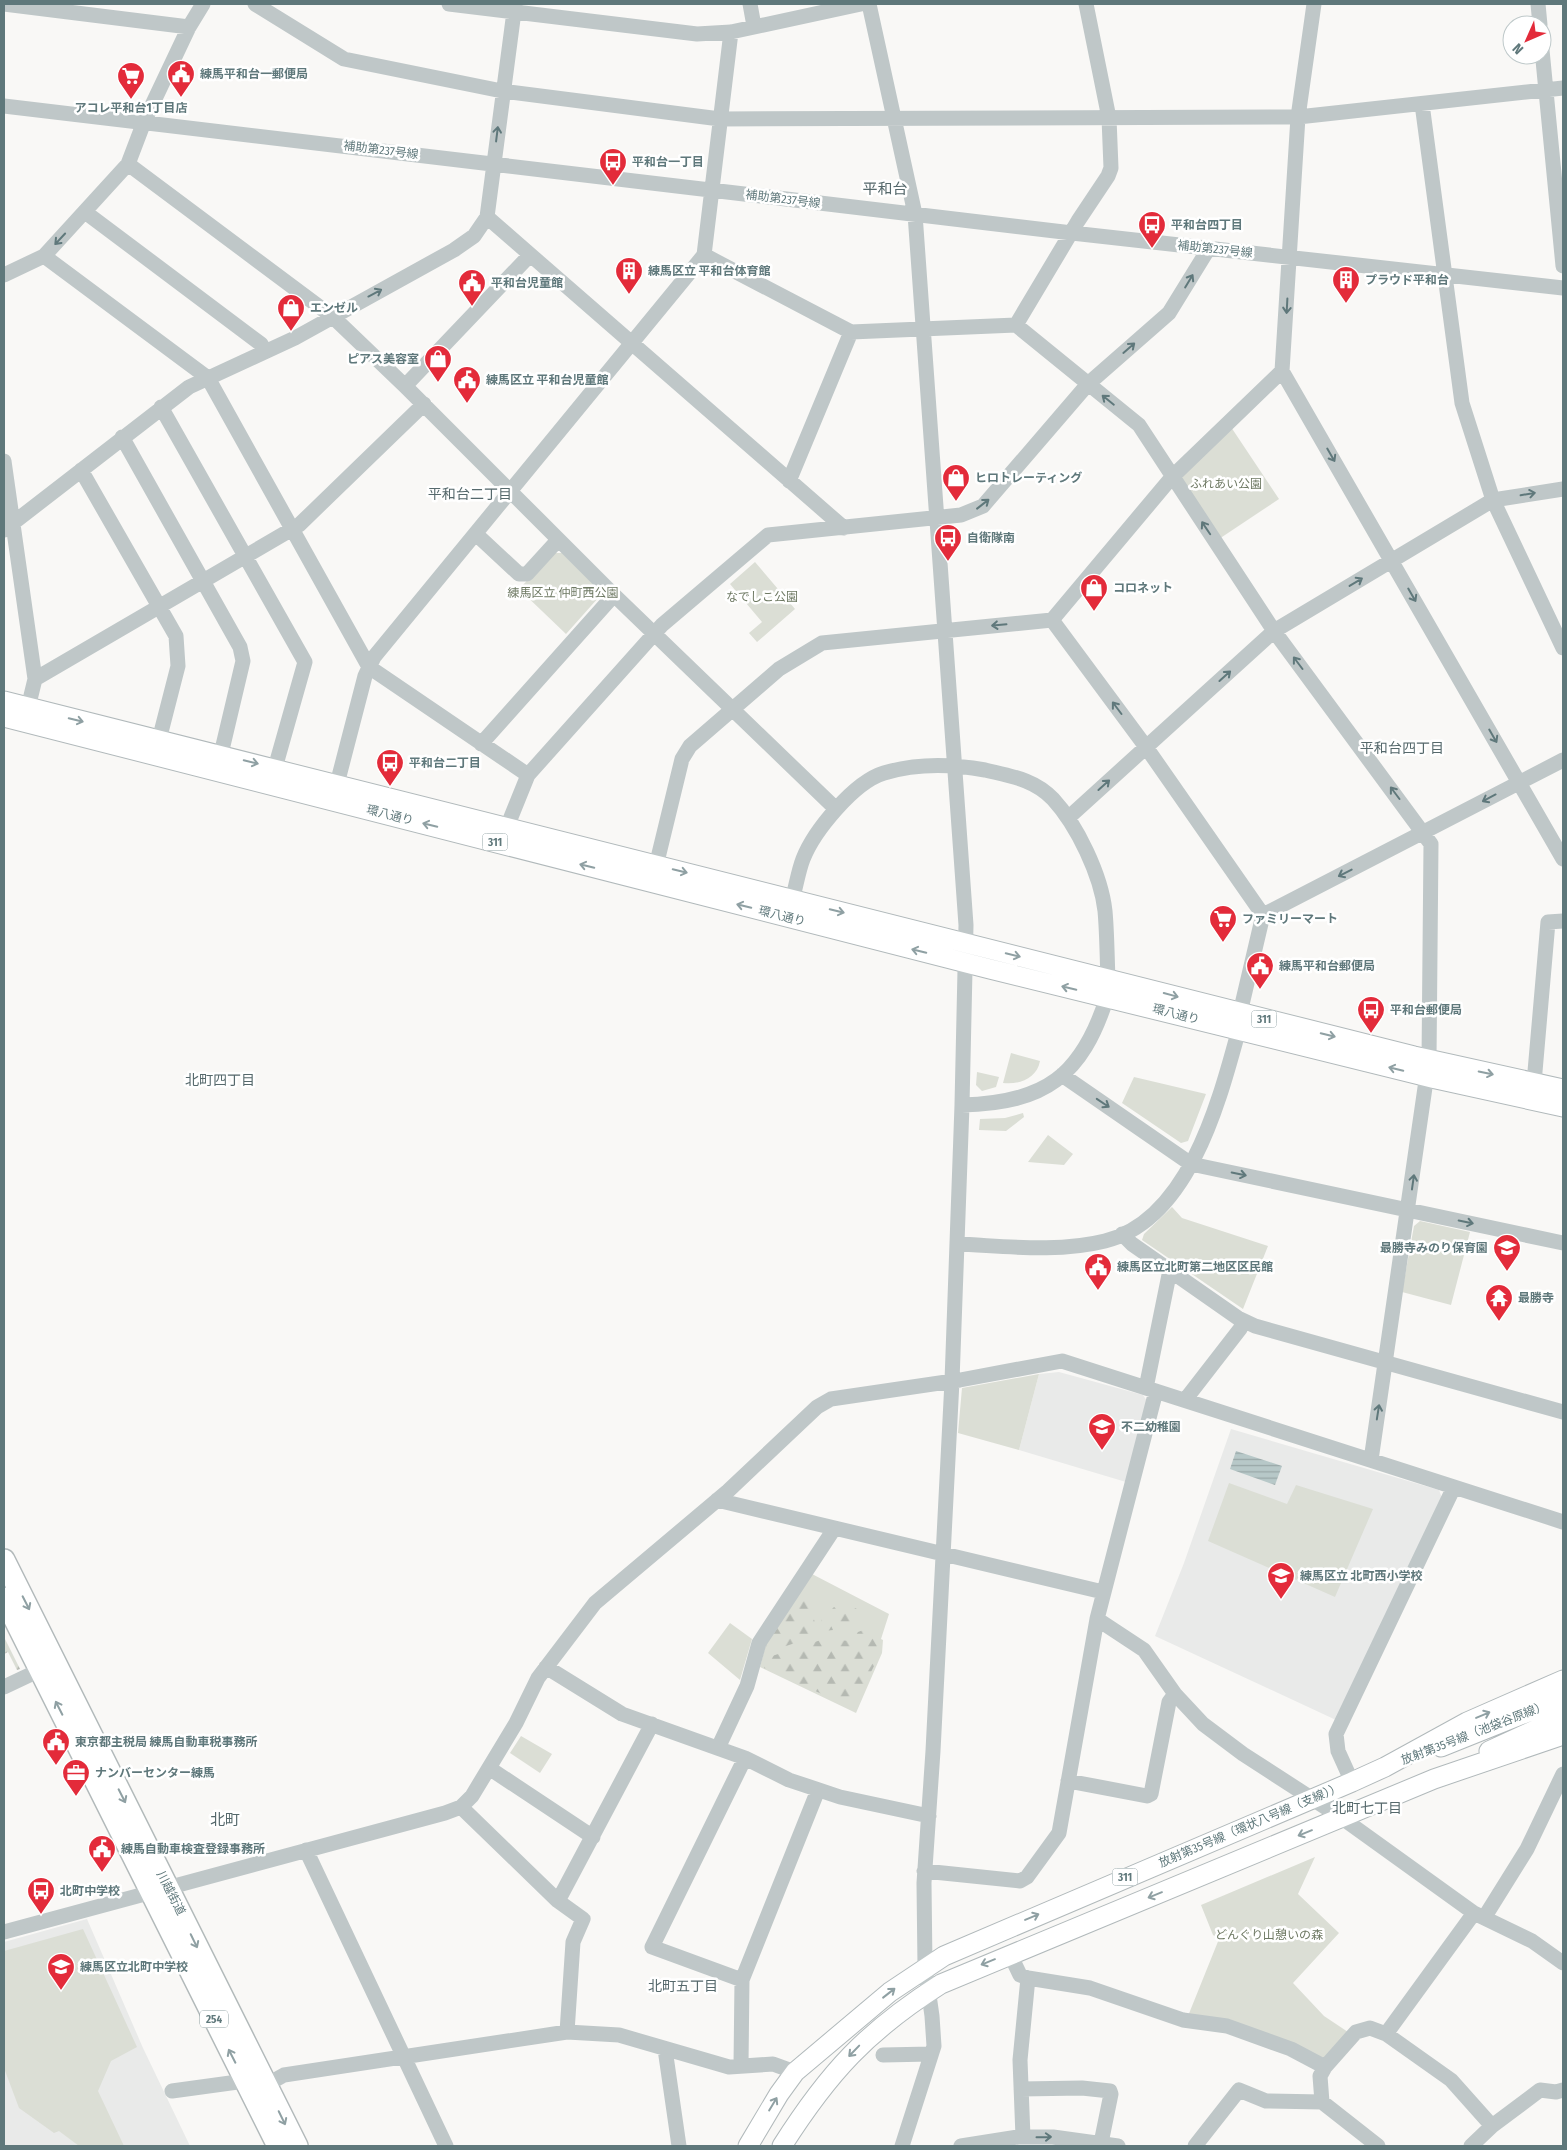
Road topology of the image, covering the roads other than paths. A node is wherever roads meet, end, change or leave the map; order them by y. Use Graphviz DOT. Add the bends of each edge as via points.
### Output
graph roads {
  1 [pos="4,4"];
  2 [pos="203,4"];
  3 [pos="255,4"];
  4 [pos="449,4"];
  5 [pos="750,4"];
  6 [pos="860,4"];
  7 [pos="869,4"];
  8 [pos="1086,4"];
  9 [pos="1314,4"];
  10 [pos="514,7"];
  11 [pos="189,26"];
  12 [pos="754,26"];
  13 [pos="731,32"];
  14 [pos="1543,65"];
  15 [pos="1563,88"];
  16 [pos="1545,90"];
  17 [pos="502,91"];
  18 [pos="1422,104"];
  19 [pos="4,106"];
  20 [pos="1109,118"];
  21 [pos="1298,118"];
  22 [pos="720,119"];
  23 [pos="895,120"];
  24 [pos="144,122"];
  25 [pos="128,164"];
  26 [pos="493,164"];
  27 [pos="712,190"];
  28 [pos="86,212"];
  29 [pos="915,214"];
  30 [pos="486,217"];
  31 [pos="1072,232"];
  32 [pos="1208,248"];
  33 [pos="704,255"];
  34 [pos="44,256"];
  35 [pos="530,256"];
  36 [pos="1290,257"];
  37 [pos="1563,266"];
  38 [pos="4,275"];
  39 [pos="1444,275"];
  40 [pos="1563,288"];
  41 [pos="333,317"];
  42 [pos="1016,325"];
  43 [pos="924,330"];
  44 [pos="852,332"];
  45 [pos="631,344"];
  46 [pos="266,351"];
  47 [pos="1282,371"];
  48 [pos="208,378"];
  49 [pos="1088,384"];
  50 [pos="405,386"];
  51 [pos="424,404"];
  52 [pos="161,407"];
  53 [pos="122,437"];
  54 [pos="4,461"];
  55 [pos="81,470"];
  56 [pos="1172,476"];
  57 [pos="789,481"];
  58 [pos="1563,489"];
  59 [pos="511,492"];
  60 [pos="1494,500"];
  61 [pos="937,517"];
  62 [pos="8,527"];
  63 [pos="844,528"];
  64 [pos="291,530"];
  65 [pos="477,535"];
  66 [pos="558,540"];
  67 [pos="245,558"];
  68 [pos="1392,561"];
  69 [pos="203,582"];
  70 [pos="614,595"];
  71 [pos="160,607"];
  72 [pos="1052,620"];
  73 [pos="946,630"];
  74 [pos="1274,631"];
  75 [pos="655,633"];
  76 [pos="1563,648"];
  77 [pos="369,667"];
  78 [pos="36,679"];
  79 [pos="4,690"];
  80 [pos="4,702"];
  81 [pos="732,709"];
  82 [pos="26,715"];
  83 [pos="4,717"];
  84 [pos="4,722"];
  85 [pos="159,740"];
  86 [pos="481,744"];
  87 [pos="1146,747"];
  88 [pos="221,754"];
  89 [pos="1563,760"];
  90 [pos="955,765"];
  91 [pos="275,768"];
  92 [pos="528,776"];
  93 [pos="1519,782"];
  94 [pos="337,784"];
  95 [pos="836,809"];
  96 [pos="1068,818"];
  97 [pos="507,827"];
  98 [pos="1424,832"];
  99 [pos="1563,859"];
  100 [pos="656,866"];
  101 [pos="792,900"];
  102 [pos="1262,915"];
  103 [pos="1563,921"];
  104 [pos="966,944"];
  105 [pos="966,963"];
  106 [pos="1108,988"];
  107 [pos="1240,1021"];
  108 [pos="1429,1068"];
  109 [pos="1062,1075"];
  110 [pos="1534,1083"];
  111 [pos="1563,1089"];
  112 [pos="962,1105"];
  113 [pos="1563,1107"];
  114 [pos="1191,1164"];
  115 [pos="1409,1210"];
  116 [pos="1122,1234"];
  117 [pos="1563,1243"];
  118 [pos="957,1244"];
  119 [pos="1170,1270"];
  120 [pos="1244,1321"];
  121 [pos="1385,1363"];
  122 [pos="952,1381"];
  123 [pos="1151,1389"];
  124 [pos="1185,1400"];
  125 [pos="1563,1412"];
  126 [pos="1371,1460"];
  127 [pos="1454,1487"];
  128 [pos="717,1500"];
  129 [pos="1563,1522"];
  130 [pos="834,1529"];
  131 [pos="943,1555"];
  132 [pos="4,1560"];
  133 [pos="1103,1592"];
  134 [pos="4,1598"];
  135 [pos="1097,1619"];
  136 [pos="546,1667"];
  137 [pos="40,1670"];
  138 [pos="1562,1687"];
  139 [pos="4,1688"];
  140 [pos="1175,1694"];
  141 [pos="1563,1718"];
  142 [pos="652,1724"];
  143 [pos="1563,1735"];
  144 [pos="718,1748"];
  145 [pos="745,1758"];
  146 [pos="489,1768"];
  147 [pos="1563,1774"];
  148 [pos="1434,1779"];
  149 [pos="1068,1781"];
  150 [pos="1352,1782"];
  151 [pos="818,1790"];
  152 [pos="1311,1798"];
  153 [pos="461,1807"];
  154 [pos="929,1816"];
  155 [pos="1342,1818"];
  156 [pos="593,1837"];
  157 [pos="306,1850"];
  158 [pos="924,1871"];
  159 [pos="159,1890"];
  160 [pos="558,1901"];
  161 [pos="1479,1916"];
  162 [pos="4,1932"];
  163 [pos="1010,1954"];
  164 [pos="1563,1964"];
  165 [pos="925,1967"];
  166 [pos="1028,1978"];
  167 [pos="742,1980"];
  168 [pos="928,1992"];
  169 [pos="567,2032"];
  170 [pos="1386,2034"];
  171 [pos="665,2048"];
  172 [pos="931,2054"];
  173 [pos="883,2055"];
  174 [pos="404,2057"];
  175 [pos="741,2065"];
  176 [pos="1325,2067"];
  177 [pos="795,2072"];
  178 [pos="245,2081"];
  179 [pos="266,2085"];
  180 [pos="1021,2089"];
  181 [pos="1563,2090"];
  182 [pos="172,2091"];
  183 [pos="1322,2102"];
  184 [pos="1492,2126"];
  185 [pos="1023,2137"];
  186 [pos="1101,2143"];
  187 [pos="278,2146"];
  188 [pos="297,2146"];
  189 [pos="446,2146"];
  190 [pos="679,2146"];
  191 [pos="748,2146"];
  192 [pos="782,2146"];
  193 [pos="902,2146"];
  194 [pos="961,2146"];
  195 [pos="1118,2146"];
  196 [pos="1195,2146"];
  197 [pos="1378,2146"];
  198 [pos="1471,2146"];
  1 -- 11 [label="street"];
  2 -- 11 [label="street"];
  3 -- 17 [label="street" via="344,59"];
  4 -- 10 [label="street"];
  5 -- 12 [label="street"];
  6 -- 12 [label="street"];
  7 -- 23 [label="street"];
  8 -- 20 [label="street"];
  9 -- 21 [label="street"];
  10 -- 13 [label="street" via="697,34"];
  10 -- 17 [label="street"];
  11 -- 24 [label="street"];
  12 -- 13 [label="street"];
  13 -- 22 [label="street"];
  14 -- 16 [label="street"];
  15 -- 16 [label="street"];
  16 -- 18 [label="street"];
  16 -- 37 [label="street"];
  17 -- 22 [label="street"];
  26 -- 17 [label="street, one-way"];
  18 -- 21 [label="street"];
  18 -- 39 [label="street"];
  19 -- 24 [label="street, 補助第237号線"];
  20 -- 21 [label="street"];
  20 -- 23 [label="street"];
  20 -- 31 [label="street" via="1112,158 1108,176"];
  21 -- 36 [label="street"];
  22 -- 23 [label="street"];
  22 -- 27 [label="street"];
  23 -- 29 [label="street"];
  24 -- 25 [label="street"];
  24 -- 26 [label="street, 補助第237号線"];
  25 -- 28 [label="street"];
  25 -- 41 [label="street"];
  26 -- 27 [label="street, 補助第237号線"];
  26 -- 30 [label="street"];
  27 -- 29 [label="street, 補助第237号線"];
  27 -- 33 [label="street"];
  28 -- 34 [label="street, one-way"];
  28 -- 46 [label="street"];
  29 -- 31 [label="street, 補助第237号線"];
  29 -- 43 [label="street"];
  30 -- 35 [label="street"];
  41 -- 30 [label="street, one-way" via="454,250 474,236"];
  31 -- 32 [label="street, 補助第237号線"];
  31 -- 42 [label="street"];
  32 -- 36 [label="street, 補助第237号線"];
  49 -- 32 [label="street, one-way" via="1169,313"];
  33 -- 44 [label="street"];
  33 -- 45 [label="street"];
  34 -- 38 [label="street"];
  34 -- 48 [label="street"];
  35 -- 45 [label="street"];
  35 -- 50 [label="street"];
  36 -- 39 [label="street, 補助第237号線"];
  36 -- 47 [label="street, one-way"];
  39 -- 40 [label="street, 補助第237号線"];
  39 -- 60 [label="street" via="1462,403"];
  41 -- 46 [label="street"];
  41 -- 50 [label="street"];
  42 -- 43 [label="street"];
  42 -- 49 [label="street"];
  43 -- 44 [label="street"];
  43 -- 61 [label="street"];
  44 -- 57 [label="street"];
  45 -- 57 [label="street"];
  45 -- 59 [label="street"];
  46 -- 48 [label="street"];
  47 -- 56 [label="street"];
  47 -- 68 [label="street, one-way"];
  48 -- 52 [label="street"];
  48 -- 64 [label="street"];
  56 -- 49 [label="street, one-way" via="1139,425"];
  61 -- 49 [label="street, one-way" via="969,513 989,500"];
  50 -- 51 [label="street"];
  51 -- 59 [label="street"];
  51 -- 64 [label="street"];
  52 -- 53 [label="street"];
  52 -- 67 [label="street"];
  53 -- 55 [label="street"];
  53 -- 69 [label="street"];
  54 -- 62 [label="street"];
  55 -- 62 [label="street"];
  55 -- 71 [label="street"];
  56 -- 72 [label="street"];
  74 -- 56 [label="street, one-way"];
  57 -- 63 [label="street"];
  60 -- 58 [label="street, one-way"];
  59 -- 65 [label="street"];
  59 -- 66 [label="street"];
  60 -- 68 [label="street"];
  60 -- 76 [label="street"];
  61 -- 63 [label="street"];
  61 -- 73 [label="street"];
  62 -- 78 [label="street"];
  63 -- 75 [label="street" via="768,535"];
  64 -- 67 [label="street"];
  64 -- 77 [label="street"];
  65 -- 66 [label="street" via="519,574 527,574"];
  65 -- 77 [label="street"];
  66 -- 70 [label="street"];
  67 -- 69 [label="street"];
  67 -- 91 [label="street" via="305,662"];
  74 -- 68 [label="street, one-way"];
  68 -- 93 [label="street, one-way"];
  69 -- 71 [label="street"];
  69 -- 88 [label="street" via="240,647 244,661"];
  70 -- 75 [label="street"];
  70 -- 86 [label="street"];
  71 -- 78 [label="street"];
  71 -- 85 [label="street" via="176,636 179,656"];
  72 -- 73 [label="street, one-way"];
  87 -- 72 [label="street, one-way"];
  73 -- 81 [label="street" via="822,643 779,669"];
  73 -- 90 [label="street"];
  87 -- 74 [label="street, one-way"];
  98 -- 74 [label="street, one-way"];
  75 -- 81 [label="street"];
  75 -- 92 [label="street"];
  77 -- 86 [label="street"];
  77 -- 94 [label="street"];
  78 -- 82 [label="street"];
  79 -- 82 [label="main road"];
  80 -- 82 [label="main road, 環八通り / 311"];
  81 -- 95 [label="street"];
  81 -- 100 [label="street" via="690,746 682,758"];
  82 -- 83 [label="main road, 環八通り / 311"];
  82 -- 84 [label="main road"];
  82 -- 85 [label="main road, 環八通り / 311, one-way"];
  105 -- 82 [label="main road, 環八通り / 311, one-way"];
  85 -- 88 [label="main road, 環八通り / 311"];
  86 -- 92 [label="street"];
  96 -- 87 [label="street, one-way"];
  87 -- 102 [label="street"];
  88 -- 91 [label="main road, 環八通り / 311, one-way"];
  89 -- 93 [label="street"];
  90 -- 95 [label="street" via="914,767 882,774 862,786"];
  90 -- 96 [label="street" via="1028,780 1048,794"];
  90 -- 104 [label="street"];
  91 -- 94 [label="main road, 環八通り / 311"];
  92 -- 97 [label="street"];
  93 -- 98 [label="street, one-way"];
  93 -- 99 [label="street"];
  94 -- 97 [label="main road, 環八通り / 311"];
  95 -- 101 [label="street" via="812,841"];
  96 -- 106 [label="street" via="1088,857 1102,898"];
  97 -- 100 [label="main road, 環八通り / 311"];
  98 -- 102 [label="street, one-way"];
  98 -- 108 [label="street" via="1431,844"];
  100 -- 101 [label="main road, 環八通り / 311, one-way"];
  101 -- 104 [label="main road, 環八通り / 311, one-way"];
  102 -- 107 [label="street"];
  103 -- 110 [label="street" via="1548,922"];
  104 -- 105 [label="street"];
  104 -- 106 [label="main road, 環八通り / 311, one-way"];
  106 -- 105 [label="main road, 環八通り / 311, one-way"];
  105 -- 112 [label="street"];
  106 -- 107 [label="main road, 環八通り / 311"];
  106 -- 109 [label="street" via="1089,1043 1078,1060"];
  107 -- 108 [label="main road, 環八通り / 311"];
  107 -- 114 [label="street" via="1220,1100"];
  108 -- 110 [label="main road, 環八通り / 311, one-way"];
  108 -- 113 [label="main road, 環八通り / 311"];
  115 -- 108 [label="street, one-way"];
  109 -- 112 [label="street" via="1036,1092 1014,1101"];
  109 -- 114 [label="street, one-way"];
  110 -- 111 [label="main road, 環八通り / 311"];
  112 -- 118 [label="street"];
  114 -- 115 [label="street, one-way"];
  114 -- 116 [label="street" via="1159,1208 1138,1226"];
  115 -- 117 [label="street, one-way"];
  115 -- 121 [label="street"];
  116 -- 118 [label="street" via="1071,1246"];
  116 -- 119 [label="street"];
  118 -- 122 [label="street"];
  119 -- 120 [label="street"];
  119 -- 123 [label="street"];
  120 -- 121 [label="street"];
  120 -- 124 [label="street"];
  121 -- 125 [label="street"];
  126 -- 121 [label="street, one-way"];
  122 -- 123 [label="street" via="1062,1361"];
  122 -- 128 [label="street" via="824,1402"];
  122 -- 131 [label="street"];
  123 -- 124 [label="street"];
  123 -- 133 [label="street"];
  124 -- 126 [label="street"];
  126 -- 127 [label="street"];
  127 -- 129 [label="street"];
  127 -- 150 [label="street" via="1336,1734 1338,1751"];
  128 -- 130 [label="street"];
  128 -- 136 [label="street" via="601,1597"];
  130 -- 131 [label="street"];
  130 -- 144 [label="street" via="759,1643 747,1686"];
  131 -- 133 [label="street"];
  131 -- 154 [label="street"];
  132 -- 159 [label="highway, 川越街道 / 254, one-way"];
  133 -- 135 [label="street"];
  134 -- 137 [label="highway, 川越街道 / 254"];
  135 -- 140 [label="street" via="1144,1650"];
  135 -- 149 [label="street"];
  136 -- 142 [label="street" via="622,1714"];
  136 -- 146 [label="street"];
  137 -- 139 [label="street"];
  159 -- 137 [label="highway, 川越街道 / 254, one-way"];
  150 -- 138 [label="main road, 放射第35号線（環状八号線（支線）） / 311, one-way" via="1467,1722"];
  140 -- 149 [label="street" via="1169,1702 1151,1794 1146,1796"];
  140 -- 152 [label="street" via="1203,1724"];
  141 -- 148 [label="main road, 放射第35号線（池袋谷原線）" via="1510,1740"];
  142 -- 144 [label="street"];
  142 -- 156 [label="street"];
  143 -- 148 [label="main road, 311"];
  144 -- 145 [label="street"];
  145 -- 151 [label="street"];
  145 -- 167 [label="street" via="652,1946"];
  146 -- 153 [label="street" via="472,1796"];
  146 -- 156 [label="street"];
  147 -- 161 [label="street" via="1528,1849"];
  148 -- 155 [label="main road, 311"];
  149 -- 158 [label="street" via="1059,1833 1027,1877 1020,1881"];
  150 -- 152 [label="main road, 放射第35号線（環状八号線（支線）） / 311"];
  151 -- 154 [label="street"];
  151 -- 167 [label="street"];
  152 -- 155 [label="street"];
  165 -- 152 [label="main road, 放射第35号線（環状八号線（支線）） / 311, one-way" via="959,1949"];
  153 -- 157 [label="street"];
  153 -- 160 [label="street"];
  154 -- 158 [label="street"];
  155 -- 161 [label="street"];
  155 -- 163 [label="main road, 311, one-way"];
  156 -- 160 [label="street"];
  157 -- 159 [label="street"];
  157 -- 174 [label="street"];
  158 -- 165 [label="street"];
  159 -- 162 [label="street"];
  178 -- 159 [label="highway, 川越街道 / 254, one-way"];
  159 -- 179 [label="highway, 川越街道 / 254, one-way"];
  160 -- 169 [label="street" via="584,1921 573,1942"];
  161 -- 164 [label="street" via="1532,1941"];
  161 -- 170 [label="street"];
  163 -- 166 [label="street" via="1020,1975"];
  163 -- 168 [label="main road, 311, one-way" via="963,1973"];
  165 -- 168 [label="street"];
  177 -- 165 [label="main road, 放射第35号線（環状八号線（支線）） / 311, one-way" via="856,2019"];
  166 -- 176 [label="street" via="1090,1988 1183,2020 1227,2026 1290,2049"];
  166 -- 180 [label="street" via="1020,2056"];
  167 -- 175 [label="street"];
  168 -- 172 [label="street" via="934,2046"];
  168 -- 192 [label="main road, 311, one-way" via="889,2019 837,2069"];
  169 -- 171 [label="street" via="619,2035"];
  169 -- 174 [label="street"];
  170 -- 176 [label="street" via="1370,2028 1356,2032"];
  170 -- 184 [label="street" via="1451,2080"];
  171 -- 175 [label="street" via="729,2067"];
  171 -- 190 [label="street"];
  172 -- 173 [label="street"];
  172 -- 193 [label="street"];
  174 -- 179 [label="street" via="284,2075"];
  174 -- 189 [label="street"];
  175 -- 177 [label="street" via="773,2064"];
  176 -- 183 [label="street" via="1320,2076"];
  191 -- 177 [label="main road, 放射第35号線（環状八号線（支線）） / 311, one-way"];
  178 -- 182 [label="street"];
  178 -- 187 [label="highway, 川越街道 / 254"];
  179 -- 188 [label="highway, 川越街道 / 254, one-way"];
  180 -- 185 [label="street"];
  180 -- 186 [label="street" via="1110,2091"];
  181 -- 184 [label="street" via="1540,2090"];
  183 -- 196 [label="street" via="1266,2101 1239,2090"];
  183 -- 197 [label="street"];
  184 -- 198 [label="street"];
  185 -- 186 [label="street, one-way"];
  185 -- 194 [label="street"];
  186 -- 195 [label="street"];
}
